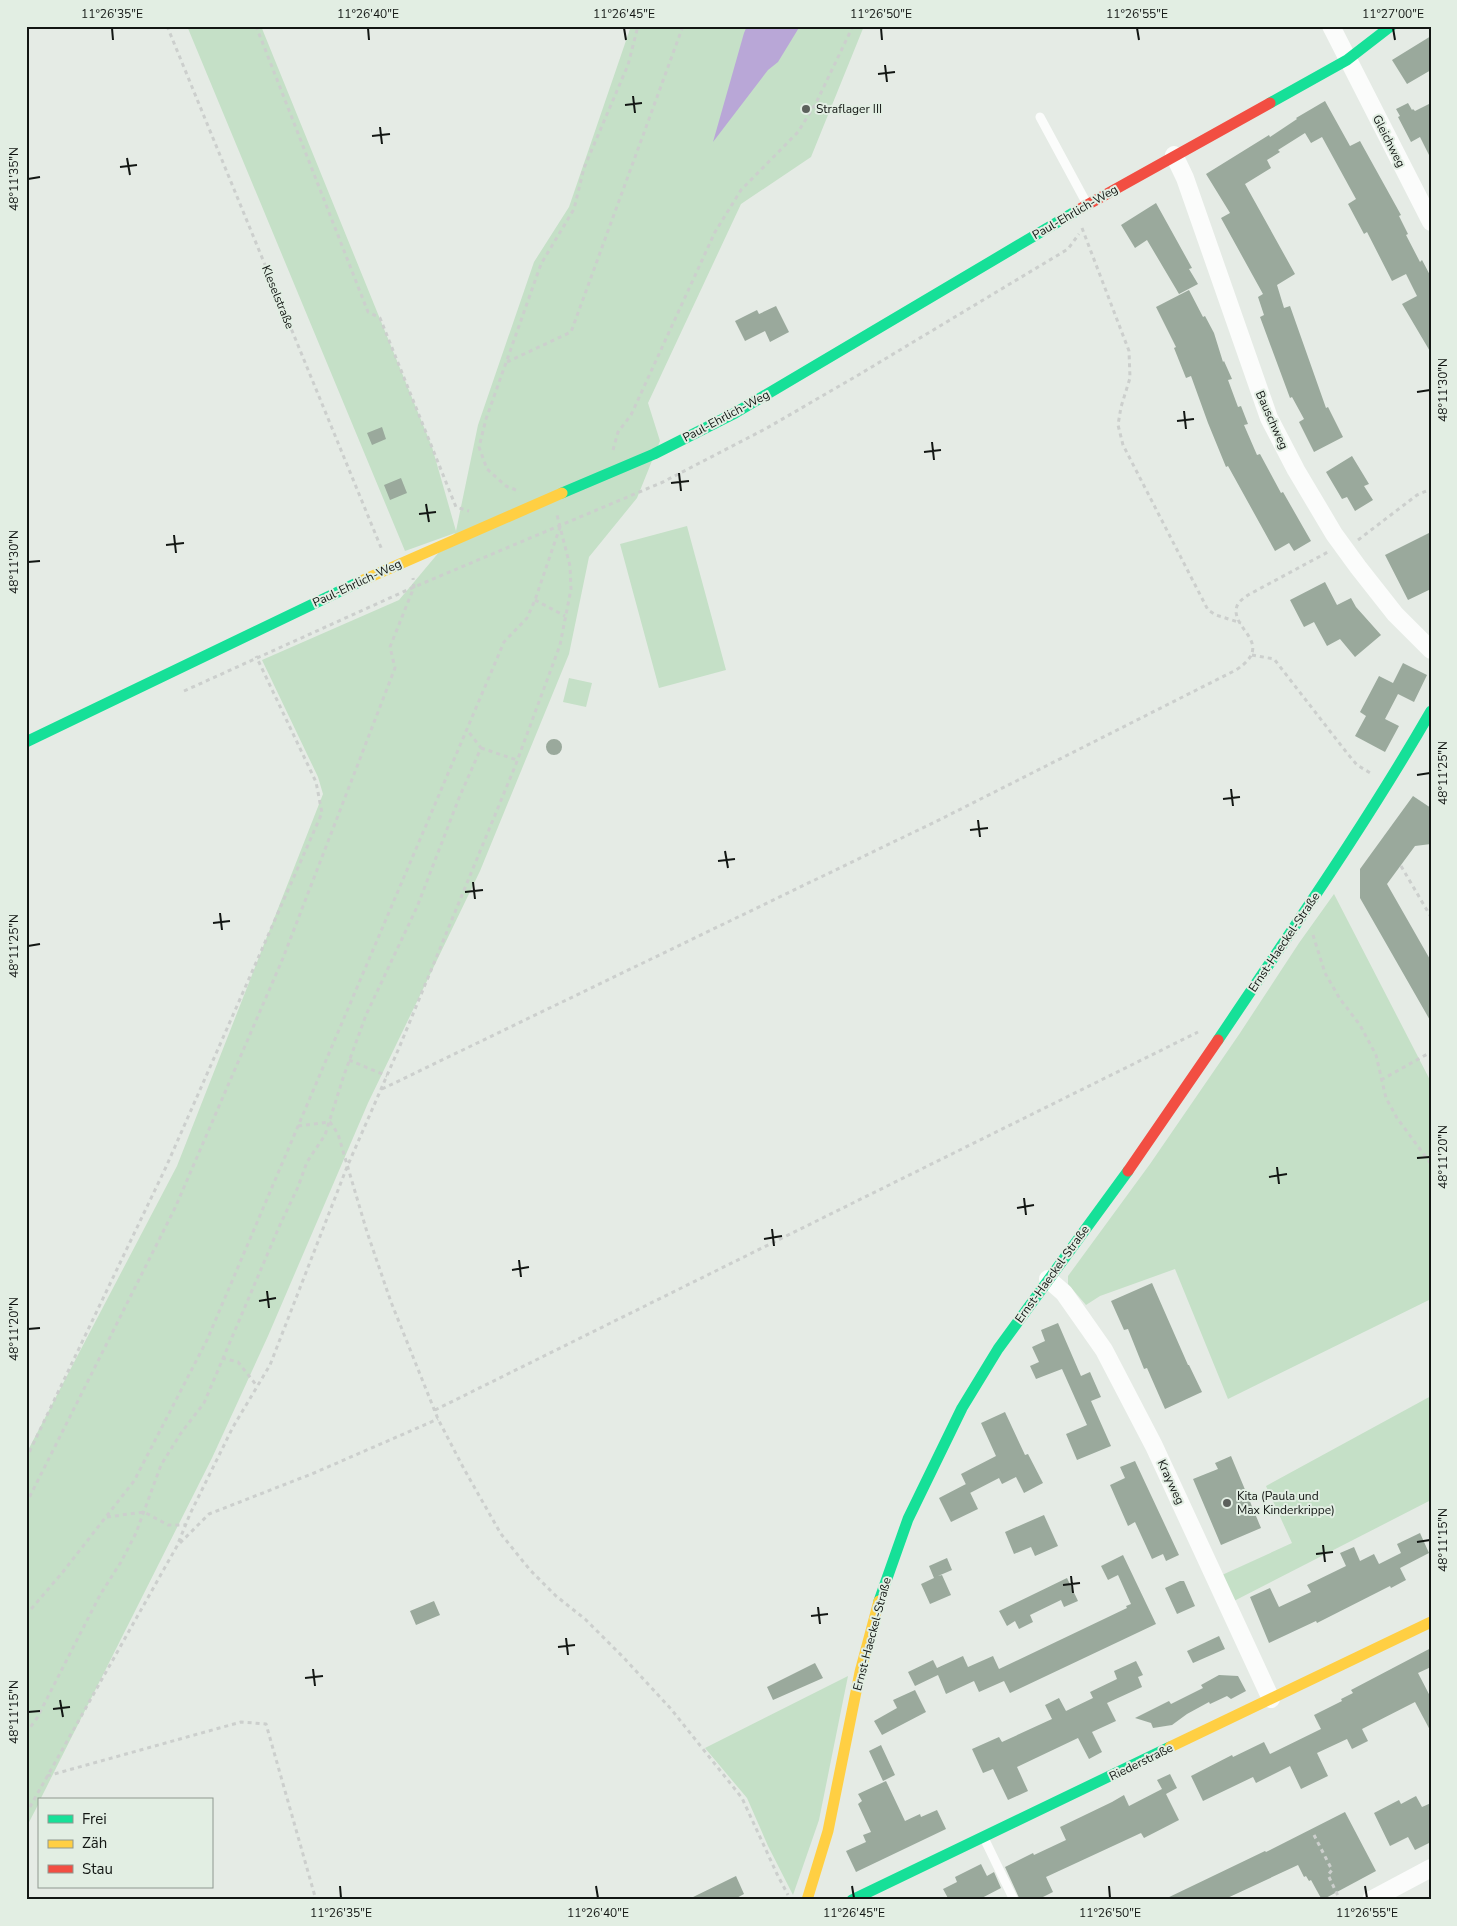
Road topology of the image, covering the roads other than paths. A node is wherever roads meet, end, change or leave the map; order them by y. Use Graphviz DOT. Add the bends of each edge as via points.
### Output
graph roads {
  1 [pos="1331,26"];
  2 [pos="1391,26"];
  3 [pos="1347,60"];
  4 [pos="1040,117"];
  5 [pos="1174,155"];
  6 [pos="1087,204"];
  7 [pos="1431,222"];
  8 [pos="1431,650"];
  9 [pos="1431,711"];
  10 [pos="26,742"];
  11 [pos="1048,1279"];
  12 [pos="1431,1622"];
  13 [pos="1271,1699"];
  14 [pos="983,1838"];
  15 [pos="1431,1868"];
  16 [pos="808,1900"];
  17 [pos="852,1900"];
  18 [pos="1014,1900"];
  19 [pos="1371,1900"];
  1 -- 3 [label="street, Gleichweg"];
  2 -- 3 [label="street, Paul-Ehrlich-Weg"];
  3 -- 5 [label="street, Paul-Ehrlich-Weg"];
  3 -- 7 [label="street, Gleichweg"];
  4 -- 6 [label="lane"];
  5 -- 6 [label="street, Paul-Ehrlich-Weg"];
  5 -- 8 [label="street, Bauschweg" via="1185,178 1269,418 1296,470 1343,546 1394,614"];
  6 -- 10 [label="street, Paul-Ehrlich-Weg" via="735,413 654,454 389,567"];
  9 -- 11 [label="street, Ernst-Haeckel-Straße" via="1397,770 1305,910 1135,1162"];
  11 -- 13 [label="street, Krayweg" via="1064,1293 1104,1350 1154,1446"];
  11 -- 16 [label="street, Ernst-Haeckel-Straße" via="998,1349 962,1408 908,1519 882,1591 860,1672 828,1831"];
  12 -- 13 [label="street, Riederstraße"];
  13 -- 14 [label="street, Riederstraße"];
  14 -- 17 [label="street, Riederstraße"];
  14 -- 18 [label="lane"];
  15 -- 19 [label="street"];
}
